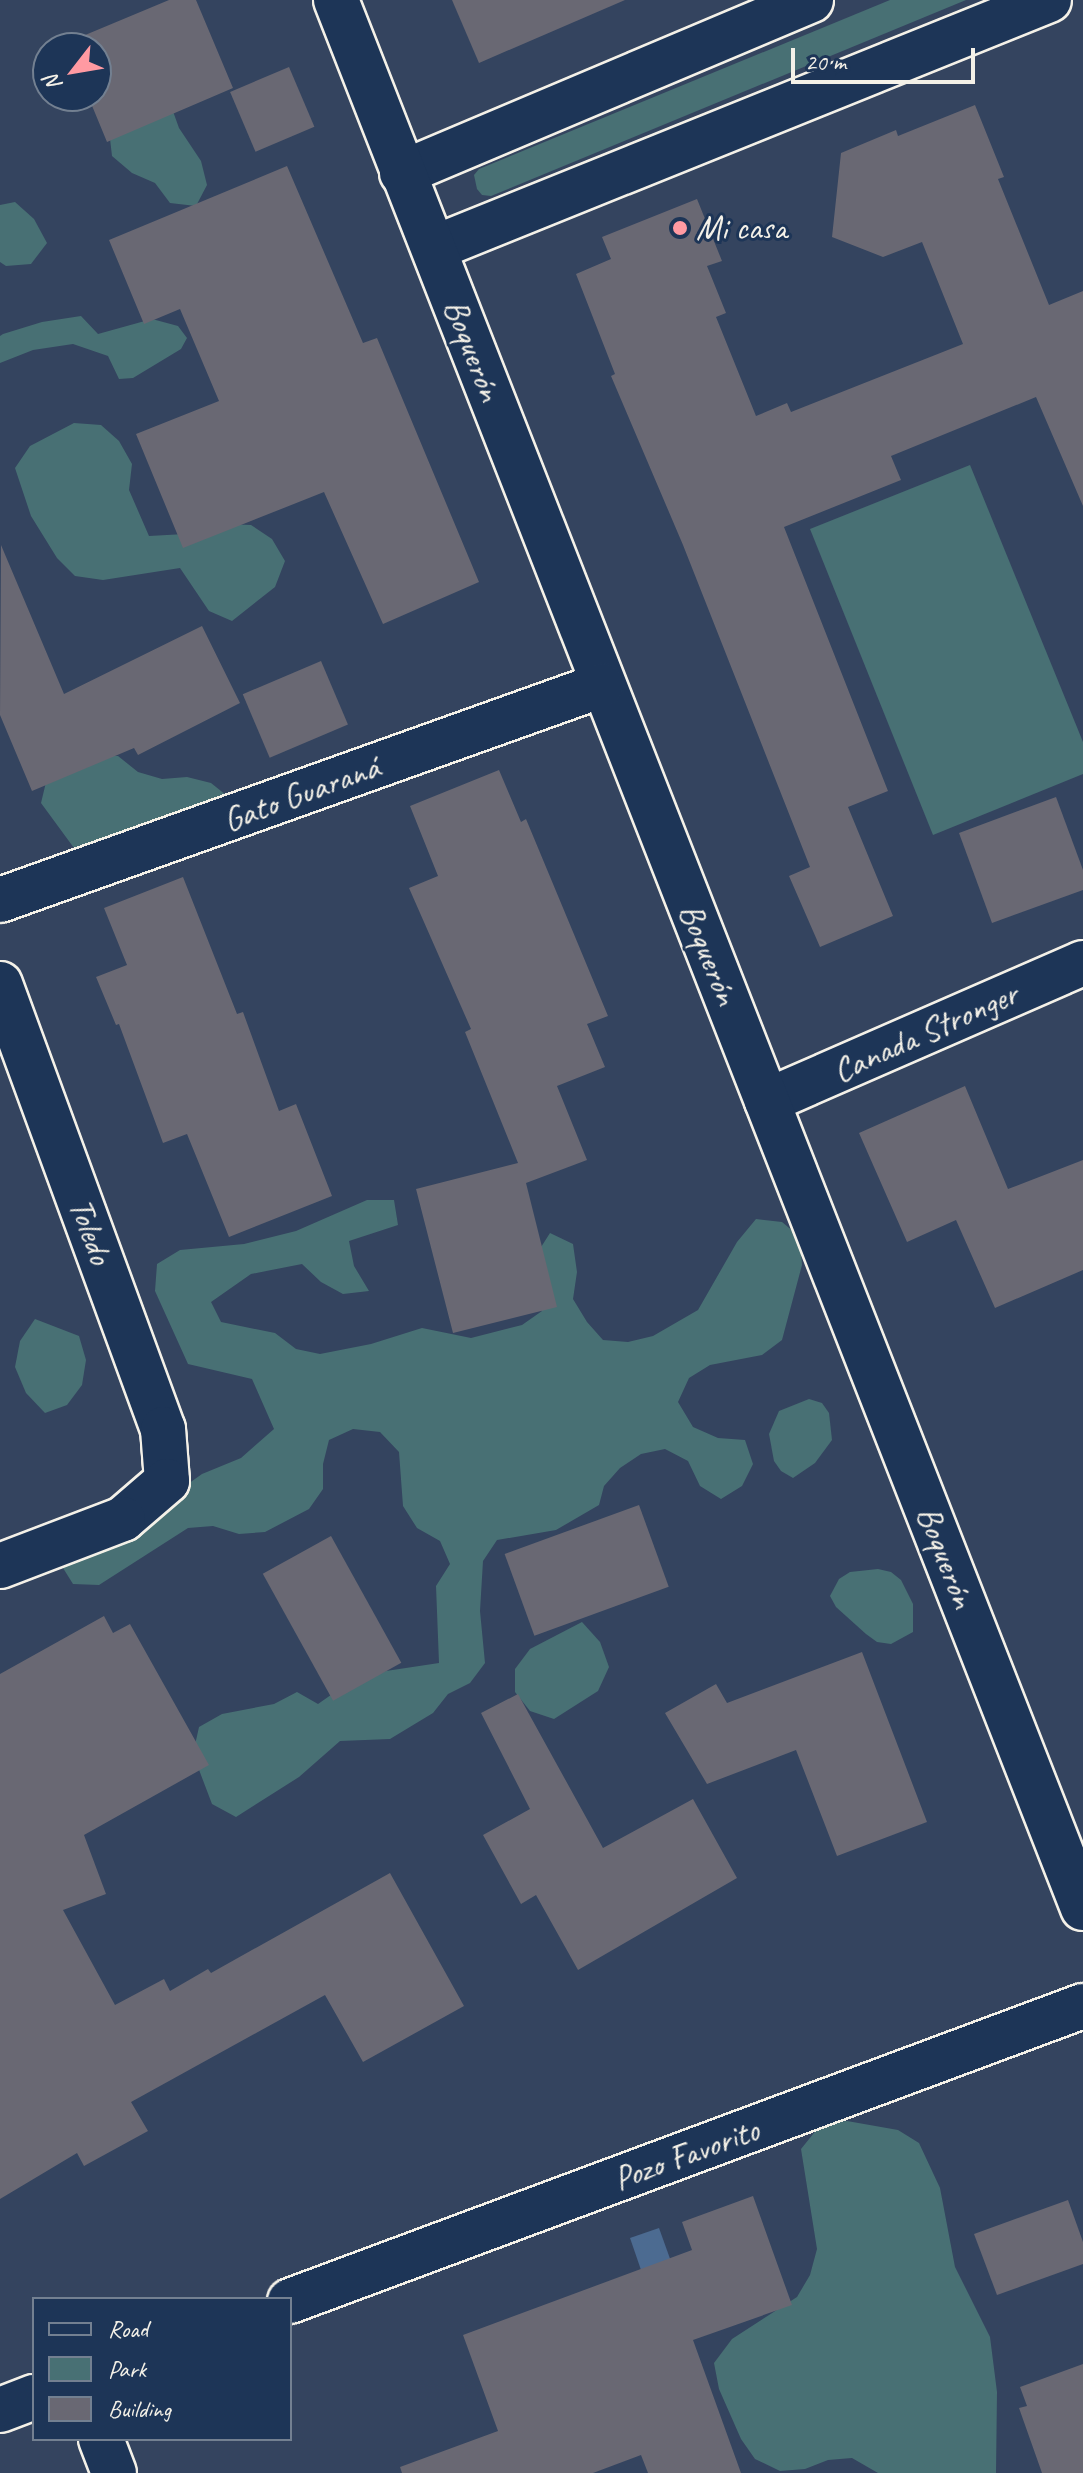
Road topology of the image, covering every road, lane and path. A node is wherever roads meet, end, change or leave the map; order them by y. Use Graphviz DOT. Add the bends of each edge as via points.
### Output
graph roads {
  1 [pos="336,0"];
  2 [pos="811,0"];
  3 [pos="1049,0"];
  4 [pos="402,173"];
  5 [pos="434,248"];
  6 [pos="602,685"];
  7 [pos="0,900"];
  8 [pos="1083,963"];
  9 [pos="0,984"];
  10 [pos="767,1101"];
  11 [pos="0,1566"];
  12 [pos="1083,1908"];
  13 [pos="1083,2006"];
  14 [pos="292,2300"];
  15 [pos="32,2398"];
  16 [pos="0,2410"];
  17 [pos="102,2441"];
  18 [pos="114,2473"];
  1 -- 4 [label="street, Boquerón"];
  2 -- 4 [label="street"];
  3 -- 5 [label="street"];
  4 -- 5 [label="street, Boquerón"];
  5 -- 6 [label="street, Boquerón"];
  6 -- 7 [label="street, Gato Guaraná"];
  6 -- 10 [label="street, Boquerón"];
  8 -- 10 [label="street, Canada Stronger"];
  9 -- 11 [label="street, Toledo" via="163,1429 167,1481 123,1519"];
  10 -- 12 [label="street, Boquerón"];
  13 -- 14 [label="street, Pozo Favorito"];
  15 -- 16 [label="street"];
  17 -- 18 [label="street"];
}
